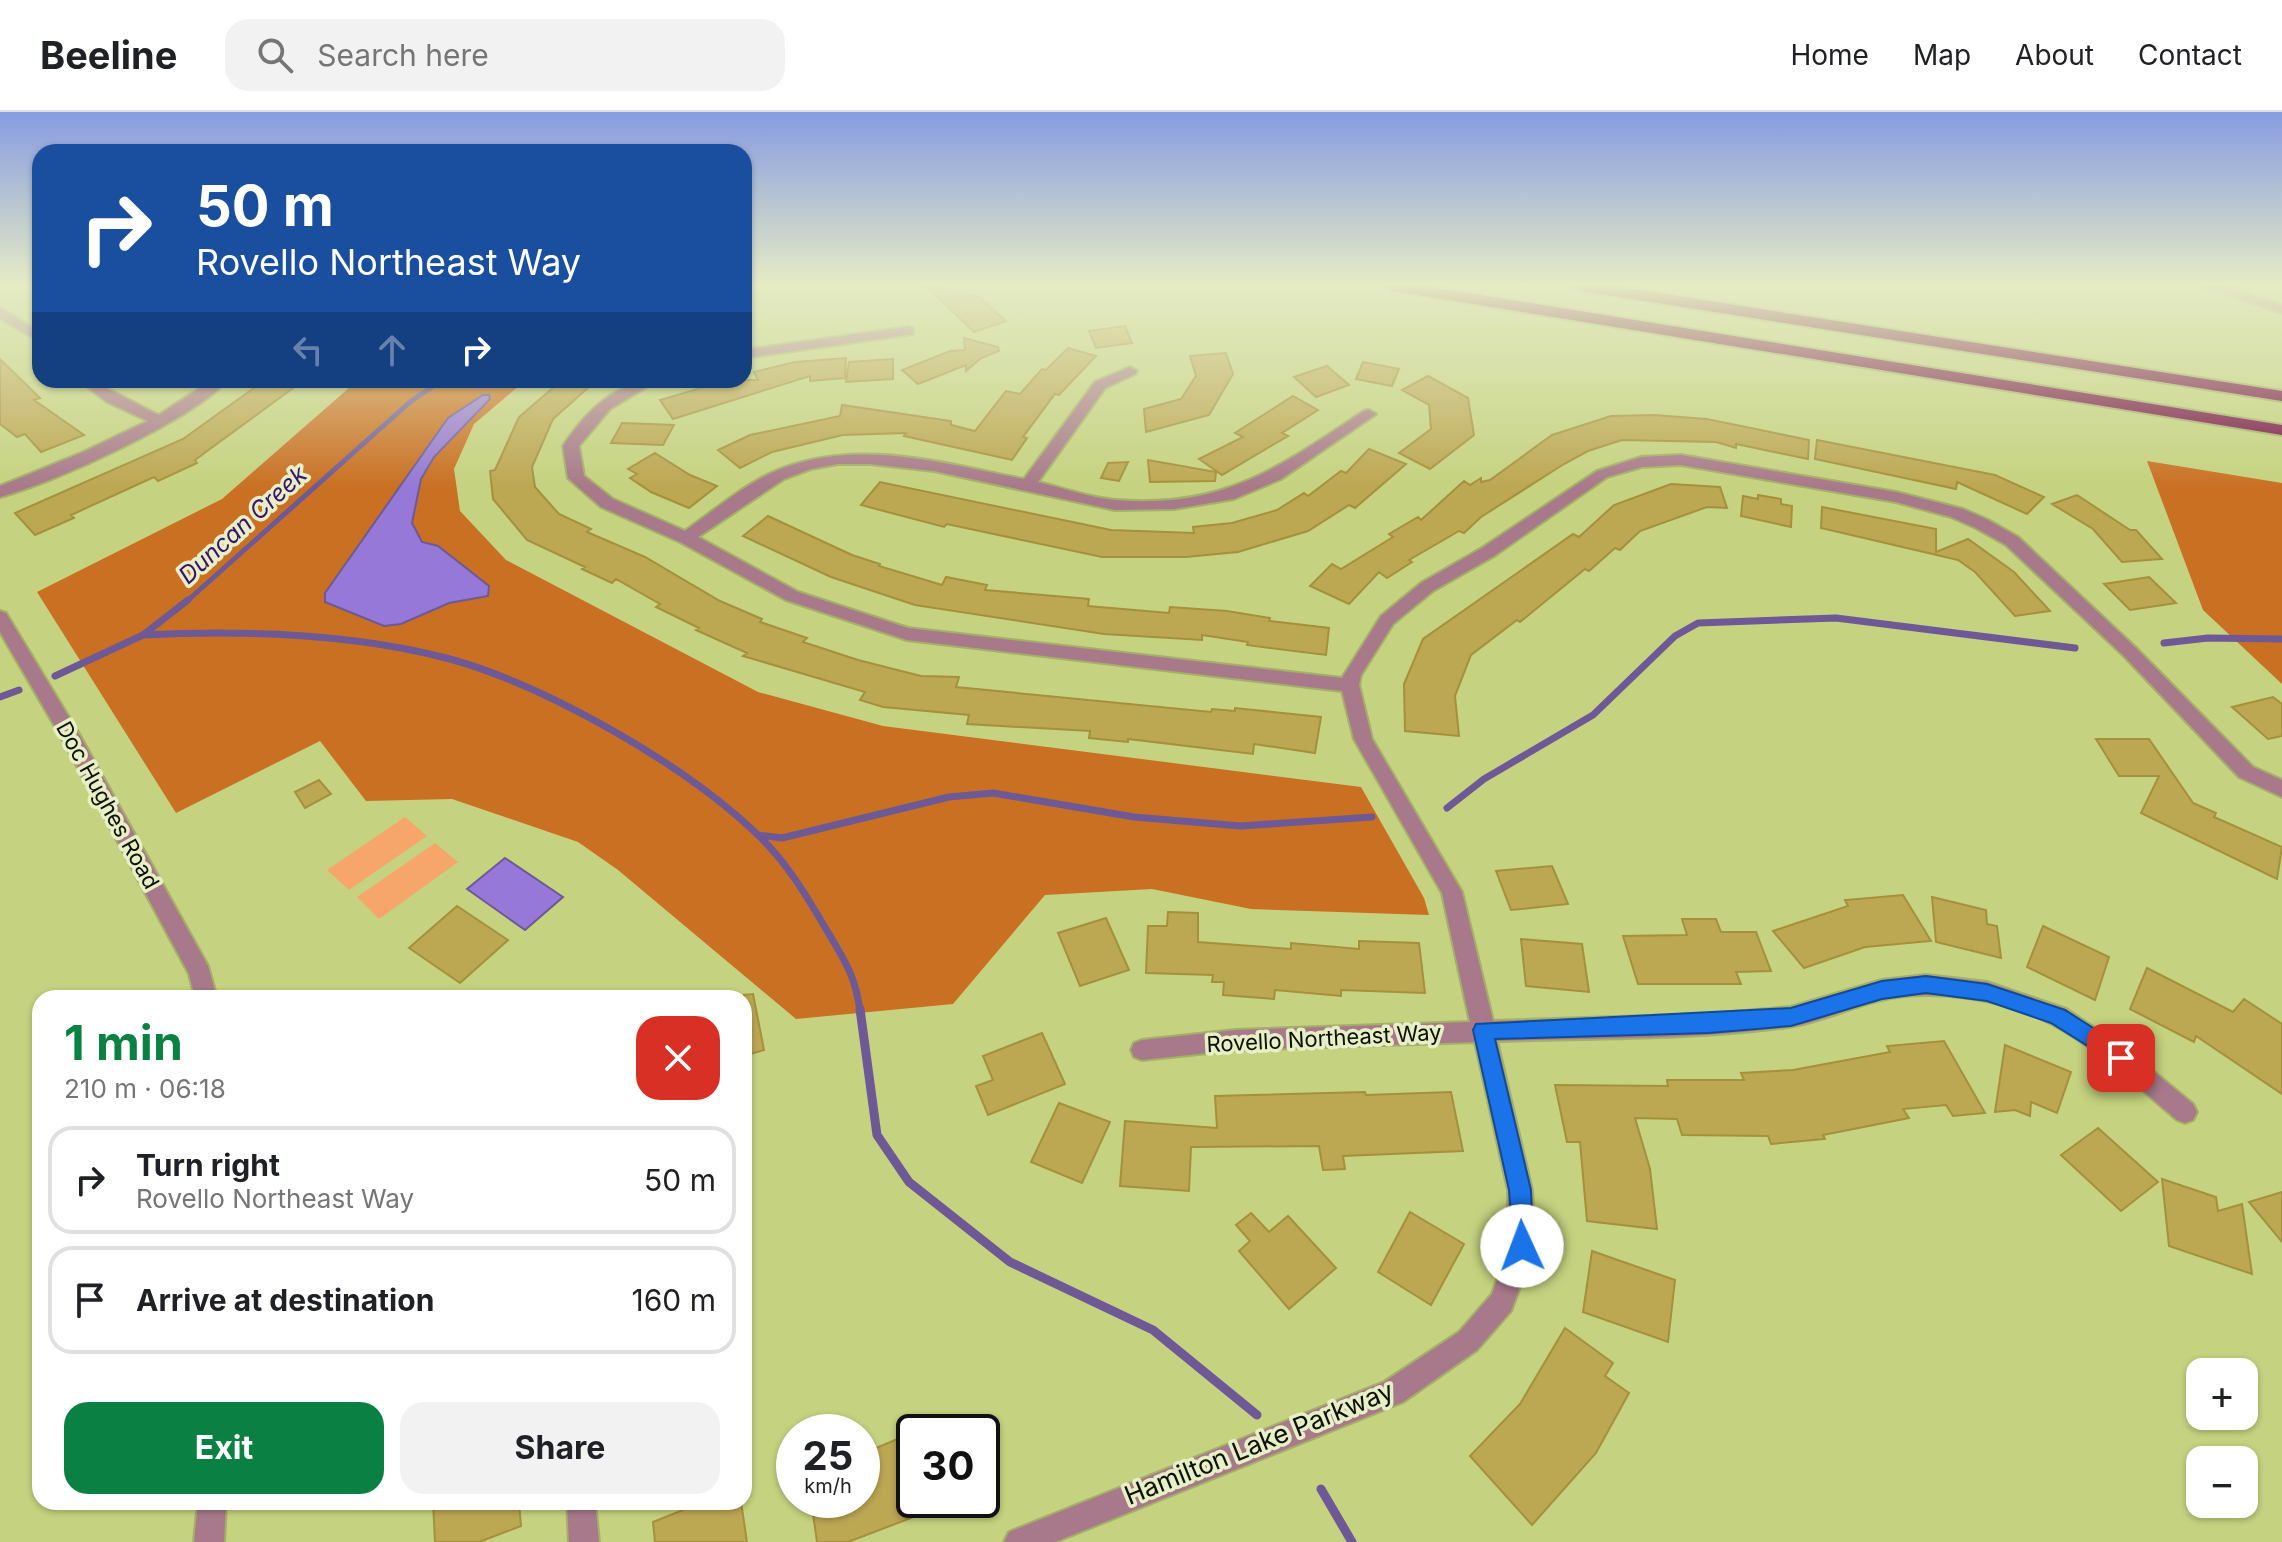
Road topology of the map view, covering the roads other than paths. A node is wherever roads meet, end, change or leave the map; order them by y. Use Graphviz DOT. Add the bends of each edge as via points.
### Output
graph roads {
  1 [pos="1805,353"];
  2 [pos="2006,353"];
  3 [pos="1130,371"];
  4 [pos="96,388"];
  5 [pos="209,388"];
  6 [pos="634,388"];
  7 [pos="2282,396"];
  8 [pos="1369,414"];
  9 [pos="160,421"];
  10 [pos="2282,430"];
  11 [pos="1028,485"];
  12 [pos="0,492"];
  13 [pos="686,538"];
  14 [pos="0,617"];
  15 [pos="1350,685"];
  16 [pos="2282,789"];
  17 [pos="204,990"];
  18 [pos="1483,1030"];
  19 [pos="1142,1050"];
  20 [pos="2185,1112"];
  21 [pos="211,1510"];
  22 [pos="582,1510"];
  23 [pos="209,1542"];
  24 [pos="584,1542"];
  25 [pos="1019,1542"];
  1 -- 10 [label="highway"];
  2 -- 7 [label="highway"];
  3 -- 11 [label="street" via="1100,385"];
  4 -- 9 [label="street"];
  5 -- 9 [label="street"];
  6 -- 13 [label="street" via="587,419 571,446 576,478 607,503"];
  8 -- 11 [label="street" via="1275,476 1234,494 1174,504 1115,505"];
  9 -- 12 [label="street" via="117,445"];
  11 -- 13 [label="street" via="874,458 818,463 759,486"];
  13 -- 15 [label="street" via="792,596 907,634"];
  14 -- 17 [label="street, Doc Hughes Road" via="72,739 200,973"];
  15 -- 16 [label="street" via="1387,620 1427,587 1602,474 1641,462 1681,460 1896,497 1982,524 2012,541 2246,772"];
  15 -- 18 [label="street, Hamilton Lake Parkway" via="1363,739 1452,892"];
  18 -- 19 [label="street, Rovello Northeast Way" via="1236,1040"];
  18 -- 20 [label="street, Rovello Northeast Way" via="1791,1017 1882,990 1926,985 1987,992 2058,1016 2121,1058"];
  18 -- 25 [label="street, Hamilton Lake Parkway" via="1520,1190 1522,1246 1502,1302 1468,1341 1393,1392"];
  21 -- 23 [label="street"];
  22 -- 24 [label="street"];
}
